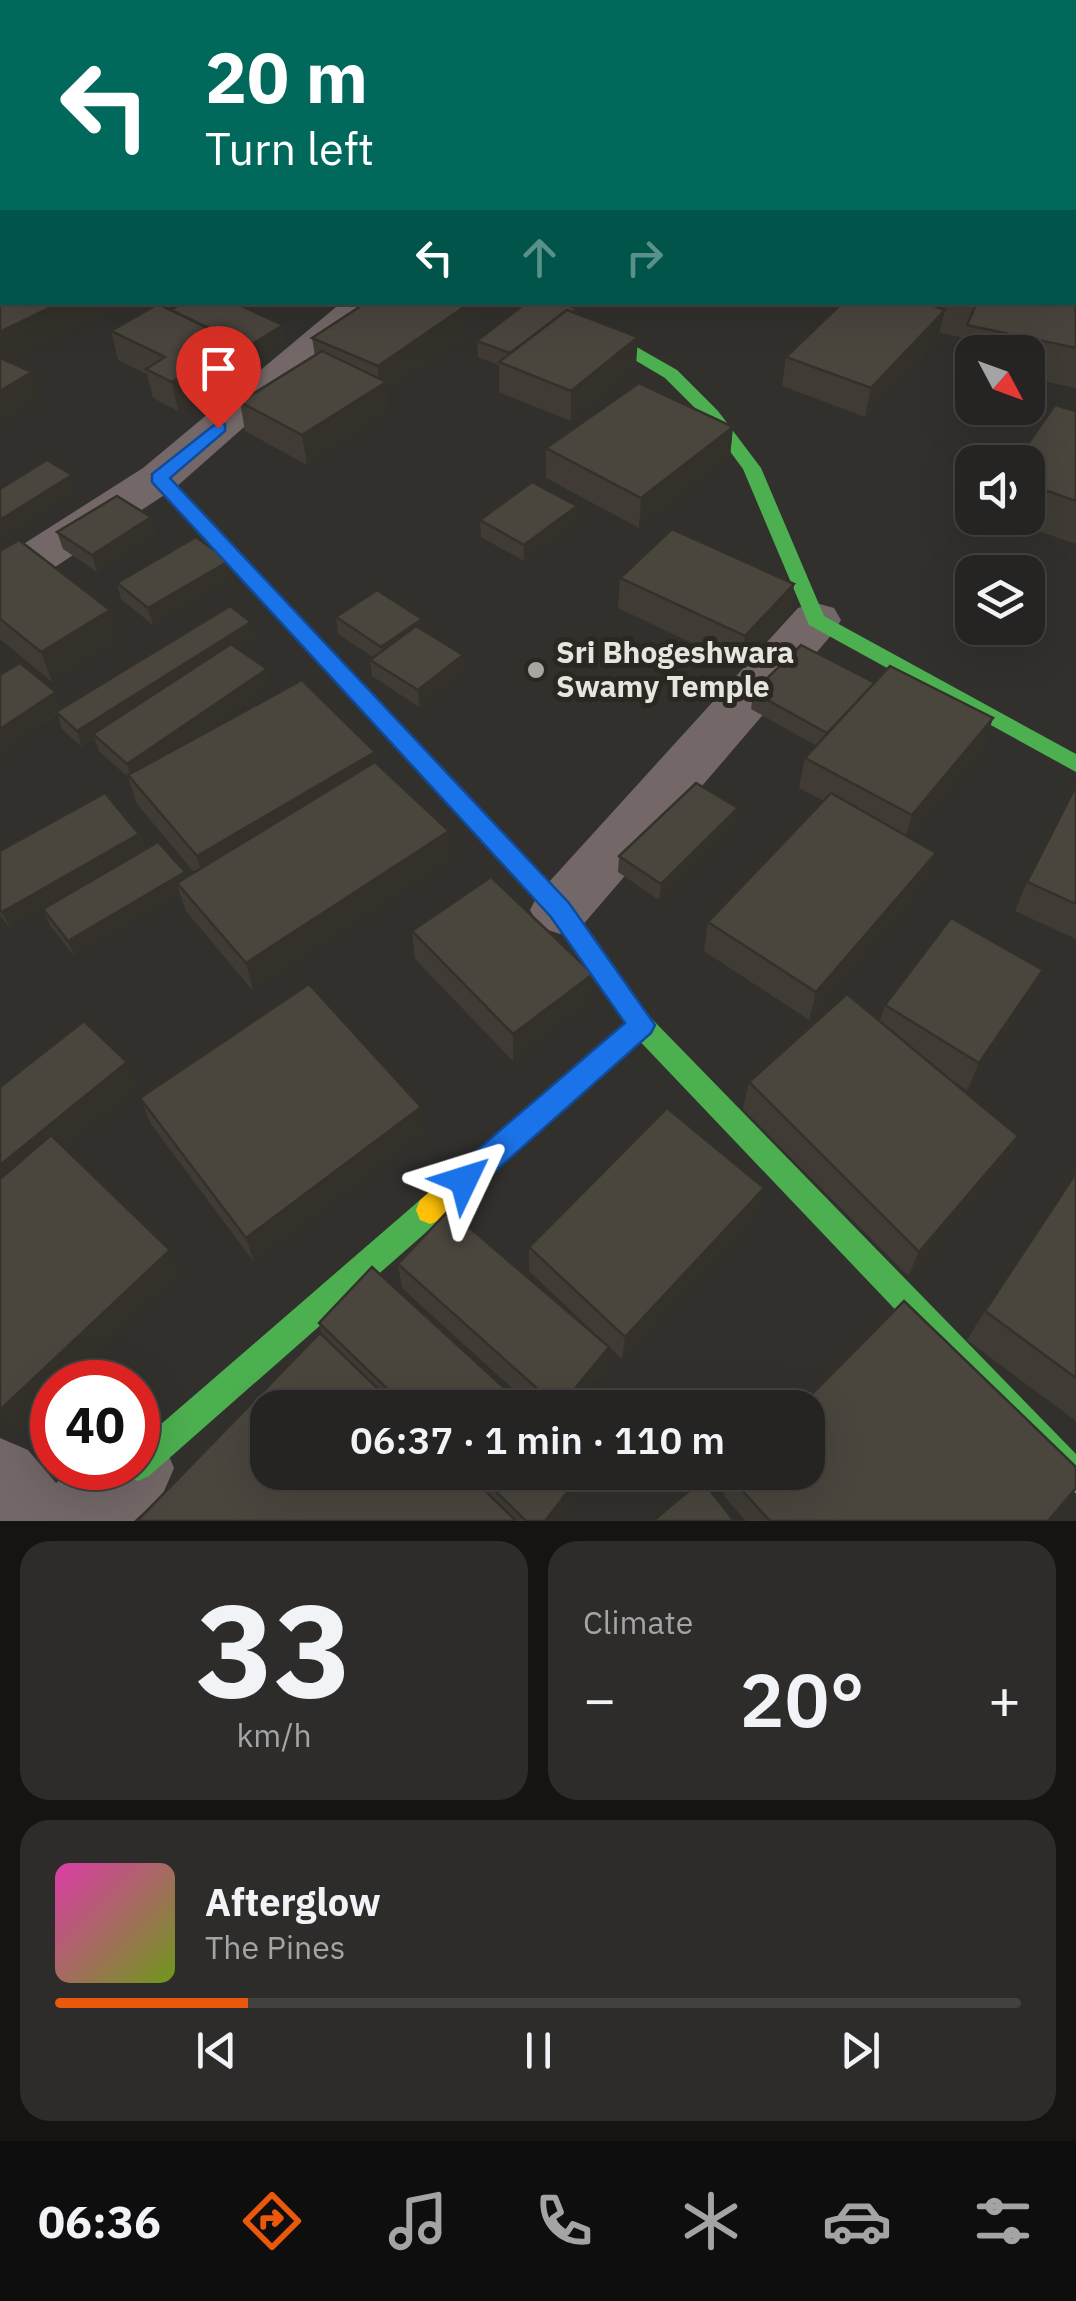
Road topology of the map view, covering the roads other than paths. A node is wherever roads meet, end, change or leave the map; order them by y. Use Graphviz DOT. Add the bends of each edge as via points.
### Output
graph roads {
  1 [pos="363,305"];
  2 [pos="550,305"];
  3 [pos="159,478"];
  4 [pos="0,581"];
  5 [pos="816,620"];
  6 [pos="1076,764"];
  7 [pos="560,910"];
  8 [pos="642,1025"];
  9 [pos="160,1445"];
  10 [pos="1076,1477"];
  11 [pos="0,1478"];
  12 [pos="109,1490"];
  13 [pos="34,1521"];
  14 [pos="73,1521"];
  1 -- 3 [label="street"];
  2 -- 5 [label="main road" via="672,374 712,414 752,468"];
  3 -- 4 [label="street"];
  3 -- 7 [label="main road"];
  5 -- 6 [label="main road"];
  5 -- 7 [label="street"];
  7 -- 8 [label="main road"];
  8 -- 9 [label="main road"];
  8 -- 10 [label="main road"];
  11 -- 13 [label="street"];
  12 -- 14 [label="street"];
}
